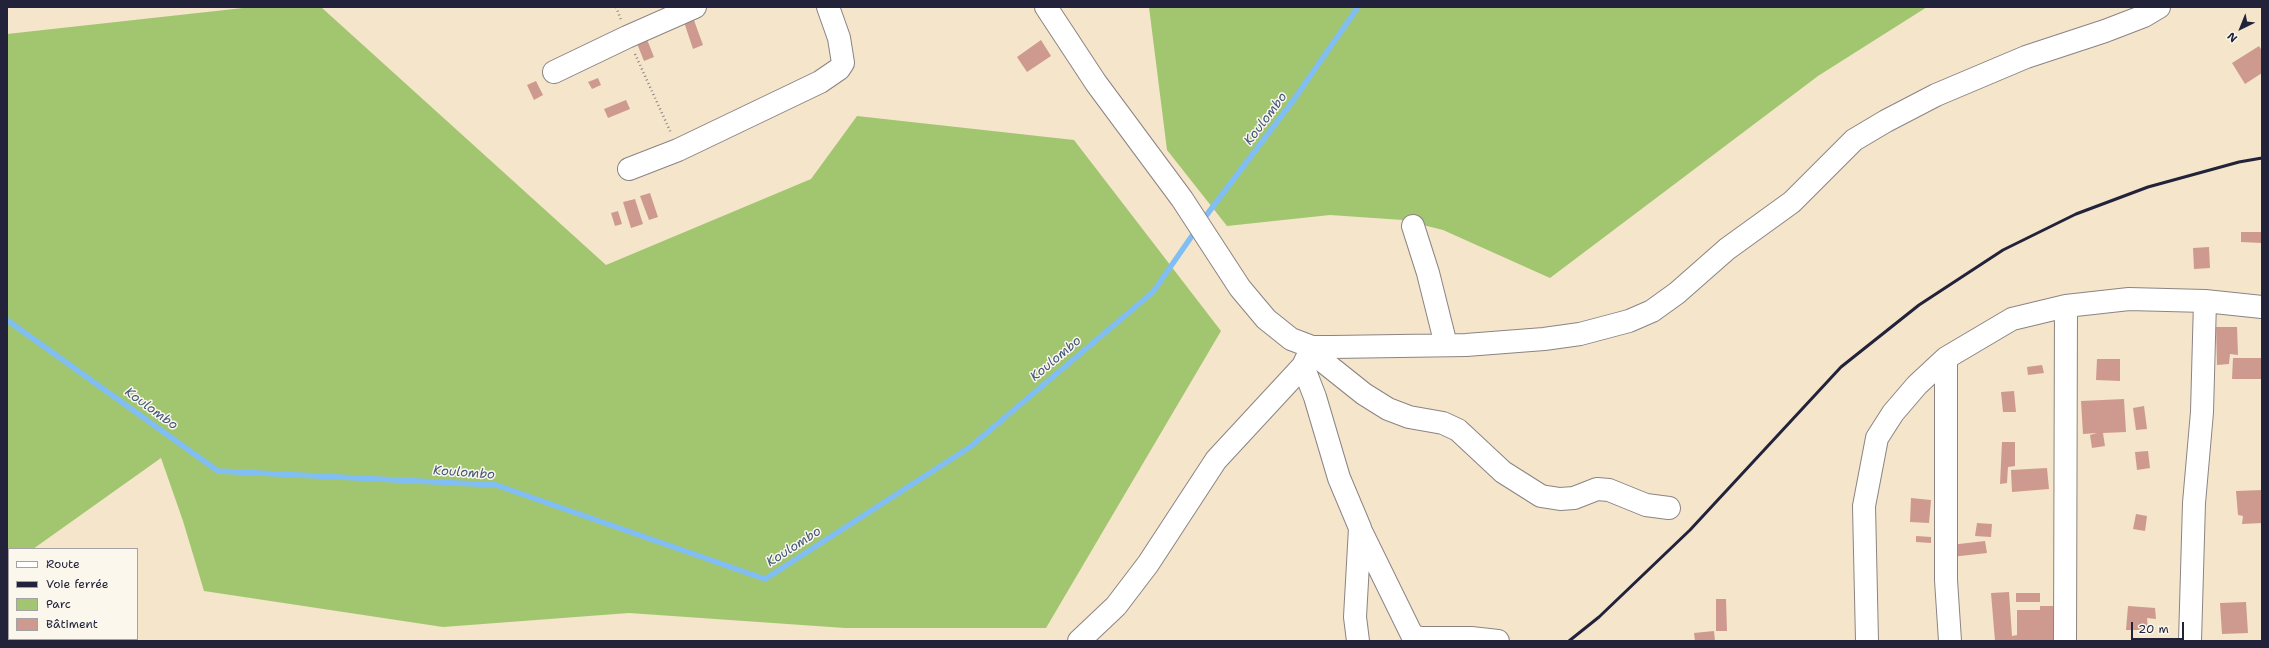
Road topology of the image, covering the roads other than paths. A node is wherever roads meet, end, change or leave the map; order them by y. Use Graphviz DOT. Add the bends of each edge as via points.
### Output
graph roads {
  1 [pos="695,7"];
  2 [pos="828,7"];
  3 [pos="1046,7"];
  4 [pos="2159,7"];
  5 [pos="554,72"];
  6 [pos="629,169"];
  7 [pos="1413,226"];
  8 [pos="2205,301"];
  9 [pos="2066,306"];
  10 [pos="2262,307"];
  11 [pos="1446,345"];
  12 [pos="1308,355"];
  13 [pos="1946,358"];
  14 [pos="1669,508"];
  15 [pos="1360,528"];
  16 [pos="1080,641"];
  17 [pos="1358,641"];
  18 [pos="1498,641"];
  19 [pos="1867,641"];
  20 [pos="1950,641"];
  21 [pos="2065,641"];
  22 [pos="2190,641"];
  1 -- 5 [label="street" via="627,36"];
  2 -- 6 [label="street" via="839,38 842,62 839,69 820,82 678,150"];
  3 -- 12 [label="street" via="1096,83 1182,199 1240,288 1273,325"];
  4 -- 11 [label="street" via="2144,16 2105,31 2026,57 1936,95 1886,121 1854,140 1792,202 1676,293 1652,310 1629,321 1580,334 1544,339"];
  7 -- 11 [label="street"];
  8 -- 9 [label="street" via="2129,299"];
  8 -- 10 [label="street"];
  8 -- 22 [label="street" via="2202,412 2194,503"];
  9 -- 13 [label="street" via="2012,319"];
  9 -- 21 [label="street"];
  11 -- 12 [label="street"];
  12 -- 14 [label="street" via="1388,409 1408,417 1443,423 1458,430 1503,472 1542,496 1574,498 1597,489 1609,490 1646,506"];
  12 -- 15 [label="street" via="1315,397 1339,478"];
  12 -- 16 [label="street" via="1216,460 1148,564 1096,627"];
  13 -- 19 [label="street" via="1917,384 1893,413 1877,438 1864,506"];
  13 -- 20 [label="street" via="1946,580"];
  15 -- 17 [label="street" via="1355,617"];
  15 -- 18 [label="street" via="1412,635 1420,638"];
}
